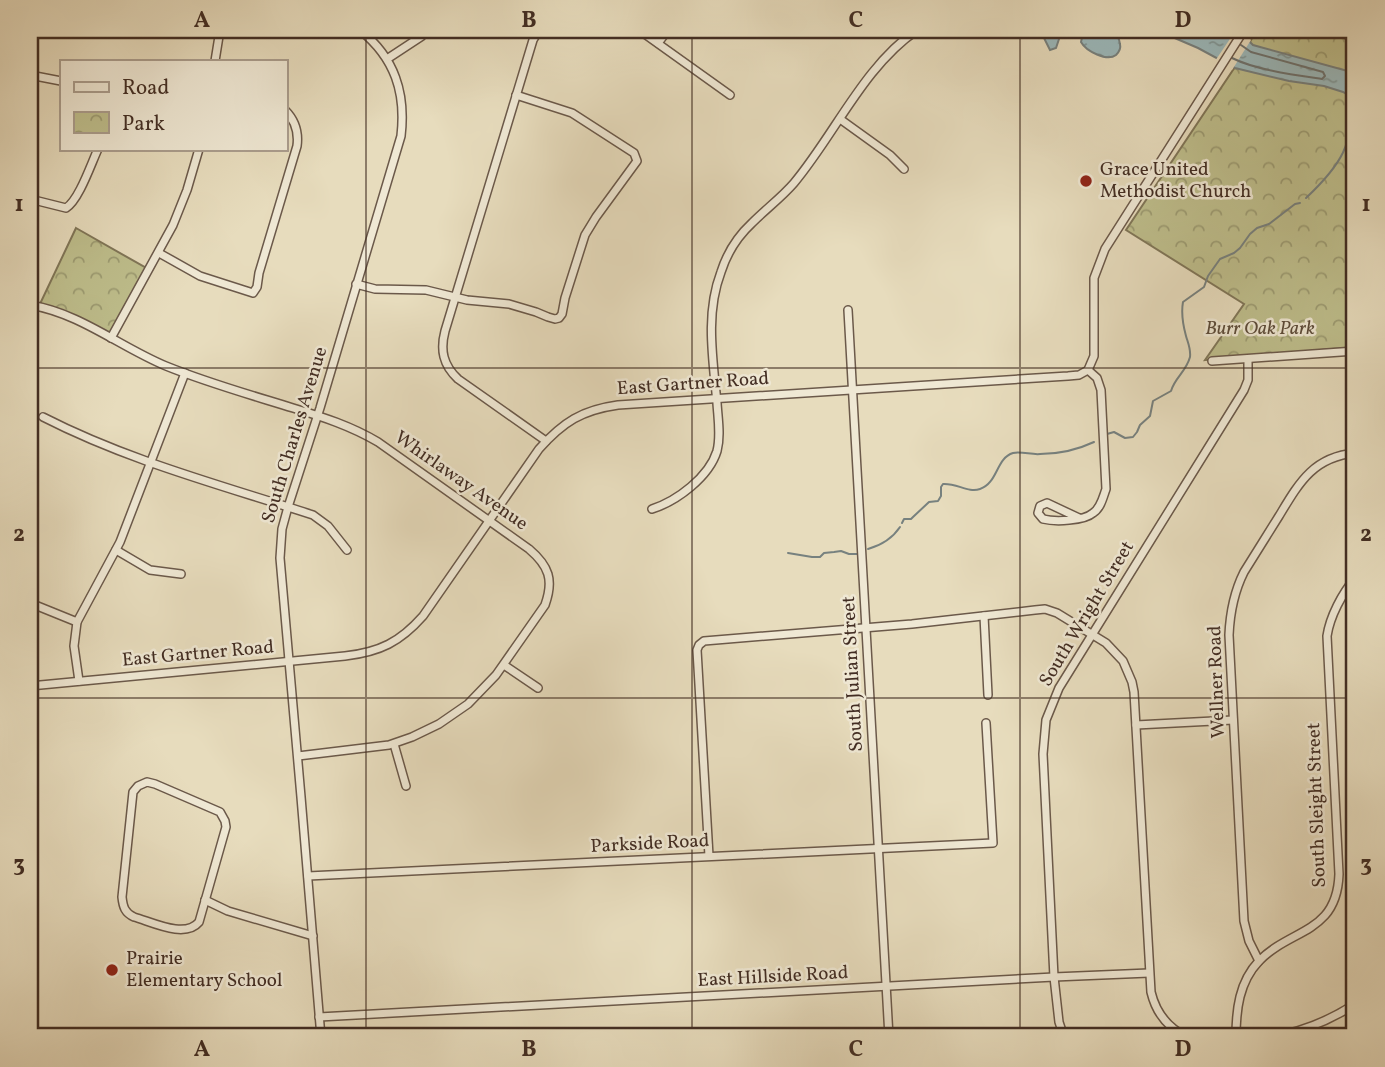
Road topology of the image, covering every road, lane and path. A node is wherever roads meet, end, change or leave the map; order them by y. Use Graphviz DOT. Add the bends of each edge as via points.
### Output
graph roads {
  1 [pos="220,30"];
  2 [pos="360,30"];
  3 [pos="539,30"];
  4 [pos="639,30"];
  5 [pos="668,30"];
  6 [pos="917,30"];
  7 [pos="1244,30"];
  8 [pos="1334,30"];
  9 [pos="1354,35"];
  10 [pos="422,36"];
  11 [pos="658,43"];
  12 [pos="387,58"];
  13 [pos="215,60"];
  14 [pos="30,75"];
  15 [pos="60,81"];
  16 [pos="516,95"];
  17 [pos="730,95"];
  18 [pos="287,112"];
  19 [pos="839,120"];
  20 [pos="98,150"];
  21 [pos="200,150"];
  22 [pos="904,169"];
  23 [pos="30,200"];
  24 [pos="159,253"];
  25 [pos="356,284"];
  26 [pos="455,297"];
  27 [pos="30,305"];
  28 [pos="848,310"];
  29 [pos="111,338"];
  30 [pos="1355,351"];
  31 [pos="1248,359"];
  32 [pos="1212,361"];
  33 [pos="1088,370"];
  34 [pos="185,373"];
  35 [pos="853,390"];
  36 [pos="716,397"];
  37 [pos="317,416"];
  38 [pos="43,417"];
  39 [pos="546,441"];
  40 [pos="1355,453"];
  41 [pos="151,463"];
  42 [pos="288,507"];
  43 [pos="652,509"];
  44 [pos="1079,518"];
  45 [pos="490,521"];
  46 [pos="116,550"];
  47 [pos="347,550"];
  48 [pos="180,574"];
  49 [pos="1355,578"];
  50 [pos="30,603"];
  51 [pos="984,616"];
  52 [pos="77,622"];
  53 [pos="867,628"];
  54 [pos="1093,635"];
  55 [pos="289,662"];
  56 [pos="503,665"];
  57 [pos="79,681"];
  58 [pos="30,686"];
  59 [pos="538,688"];
  60 [pos="988,695"];
  61 [pos="1233,720"];
  62 [pos="986,723"];
  63 [pos="1136,725"];
  64 [pos="394,744"];
  65 [pos="298,756"];
  66 [pos="406,786"];
  67 [pos="30,845"];
  68 [pos="878,848"];
  69 [pos="709,856"];
  70 [pos="308,876"];
  71 [pos="205,900"];
  72 [pos="30,911"];
  73 [pos="313,936"];
  74 [pos="1259,961"];
  75 [pos="1149,973"];
  76 [pos="1054,977"];
  77 [pos="886,987"];
  78 [pos="1355,1004"];
  79 [pos="319,1017"];
  80 [pos="321,1037"];
  81 [pos="889,1037"];
  82 [pos="1064,1037"];
  83 [pos="1187,1037"];
  84 [pos="1236,1037"];
  85 [pos="1271,1037"];
  1 -- 13 [label="street"];
  2 -- 12 [label="street, South Charles Avenue"];
  3 -- 16 [label="street"];
  4 -- 11 [label="street"];
  5 -- 11 [label="street"];
  6 -- 19 [label="street" via="885,57"];
  7 -- 33 [label="street" via="1100,258 1094,278 1094,351"];
  8 -- 9 [label="street"];
  10 -- 12 [label="street"];
  11 -- 17 [label="street"];
  12 -- 25 [label="street, South Charles Avenue" via="401,93 401,136"];
  14 -- 15 [label="street"];
  16 -- 26 [label="street"];
  16 -- 26 [label="street" via="586,121 635,153 637,160 585,235 558,318 509,304"];
  18 -- 24 [label="street" via="296,127 297,146 256,290 253,293 200,276"];
  19 -- 22 [label="street"];
  19 -- 36 [label="street" via="796,180 743,232 721,269 711,323"];
  20 -- 23 [label="street" via="69,207"];
  21 -- 24 [label="street"];
  24 -- 29 [label="street"];
  25 -- 26 [label="street" via="375,289 426,289"];
  25 -- 37 [label="street, South Charles Avenue"];
  26 -- 39 [label="street" via="442,342 446,365 458,379"];
  27 -- 29 [label="street, Whirlaway Avenue" via="70,316"];
  28 -- 35 [label="street, South Julian Street"];
  29 -- 34 [label="street, Whirlaway Avenue"];
  30 -- 31 [label="street"];
  31 -- 32 [label="street"];
  31 -- 54 [label="street, South Wright Street" via="1244,390"];
  33 -- 35 [label="street, East Gartner Road" via="1068,376"];
  33 -- 44 [label="street" via="1101,390 1106,489 1095,513"];
  34 -- 37 [label="street, Whirlaway Avenue"];
  34 -- 41 [label="street"];
  35 -- 36 [label="street, East Gartner Road"];
  35 -- 53 [label="street, South Julian Street"];
  36 -- 39 [label="street, East Gartner Road" via="606,407 571,419"];
  36 -- 43 [label="street" via="719,438 714,459 679,496"];
  37 -- 42 [label="street, South Charles Avenue"];
  37 -- 45 [label="street, Whirlaway Avenue" via="369,437"];
  38 -- 41 [label="street"];
  39 -- 45 [label="street, East Gartner Road"];
  40 -- 61 [label="street, Wellner Road" via="1325,461 1306,475 1240,580 1229,624"];
  41 -- 42 [label="street"];
  41 -- 46 [label="street"];
  42 -- 47 [label="street" via="323,522"];
  42 -- 55 [label="street, South Charles Avenue" via="280,558"];
  44 -- 44 [label="street" via="1047,503 1038,509 1044,519"];
  45 -- 55 [label="street, East Gartner Road" via="423,616 403,636 363,654"];
  45 -- 56 [label="street, Whirlaway Avenue" via="537,555 549,576 545,605"];
  46 -- 48 [label="street" via="150,570"];
  46 -- 52 [label="street"];
  49 -- 74 [label="street, South Sleight Street" via="1335,611 1327,636 1337,891 1322,919"];
  50 -- 52 [label="street"];
  51 -- 53 [label="street"];
  51 -- 54 [label="street" via="1045,609"];
  51 -- 60 [label="street"];
  52 -- 57 [label="street" via="74,646"];
  53 -- 68 [label="street, South Julian Street"];
  53 -- 69 [label="street" via="699,645"];
  54 -- 63 [label="street" via="1116,653 1127,669 1135,692"];
  54 -- 76 [label="street, South Wright Street" via="1052,702 1044,736"];
  55 -- 57 [label="street, East Gartner Road"];
  55 -- 65 [label="street, South Charles Avenue"];
  56 -- 59 [label="street"];
  56 -- 64 [label="street, Whirlaway Avenue" via="453,716"];
  57 -- 58 [label="street, East Gartner Road"];
  61 -- 63 [label="street"];
  61 -- 74 [label="street, Wellner Road" via="1244,920"];
  62 -- 68 [label="street, Parkside Road" via="993,843"];
  63 -- 75 [label="street"];
  64 -- 65 [label="street, Whirlaway Avenue"];
  64 -- 66 [label="street"];
  65 -- 70 [label="street, South Charles Avenue"];
  67 -- 72 [label="street" via="34,869"];
  68 -- 69 [label="street, Parkside Road"];
  68 -- 77 [label="street, South Julian Street"];
  69 -- 70 [label="street, Parkside Road"];
  70 -- 73 [label="street, South Charles Avenue"];
  71 -- 71 [label="street" via="197,924 184,930 134,917 123,906 132,799 141,783 155,784 222,815 226,827"];
  71 -- 73 [label="street"];
  73 -- 79 [label="street, South Charles Avenue"];
  74 -- 84 [label="street, South Sleight Street" via="1240,996"];
  75 -- 76 [label="street, East Hillside Road"];
  75 -- 83 [label="street" via="1160,1015"];
  76 -- 77 [label="street, East Hillside Road"];
  76 -- 82 [label="street, South Wright Street"];
  77 -- 79 [label="street, East Hillside Road"];
  77 -- 81 [label="street, South Julian Street"];
  78 -- 85 [label="street" via="1321,1023"];
  79 -- 80 [label="street, South Charles Avenue"];
}
